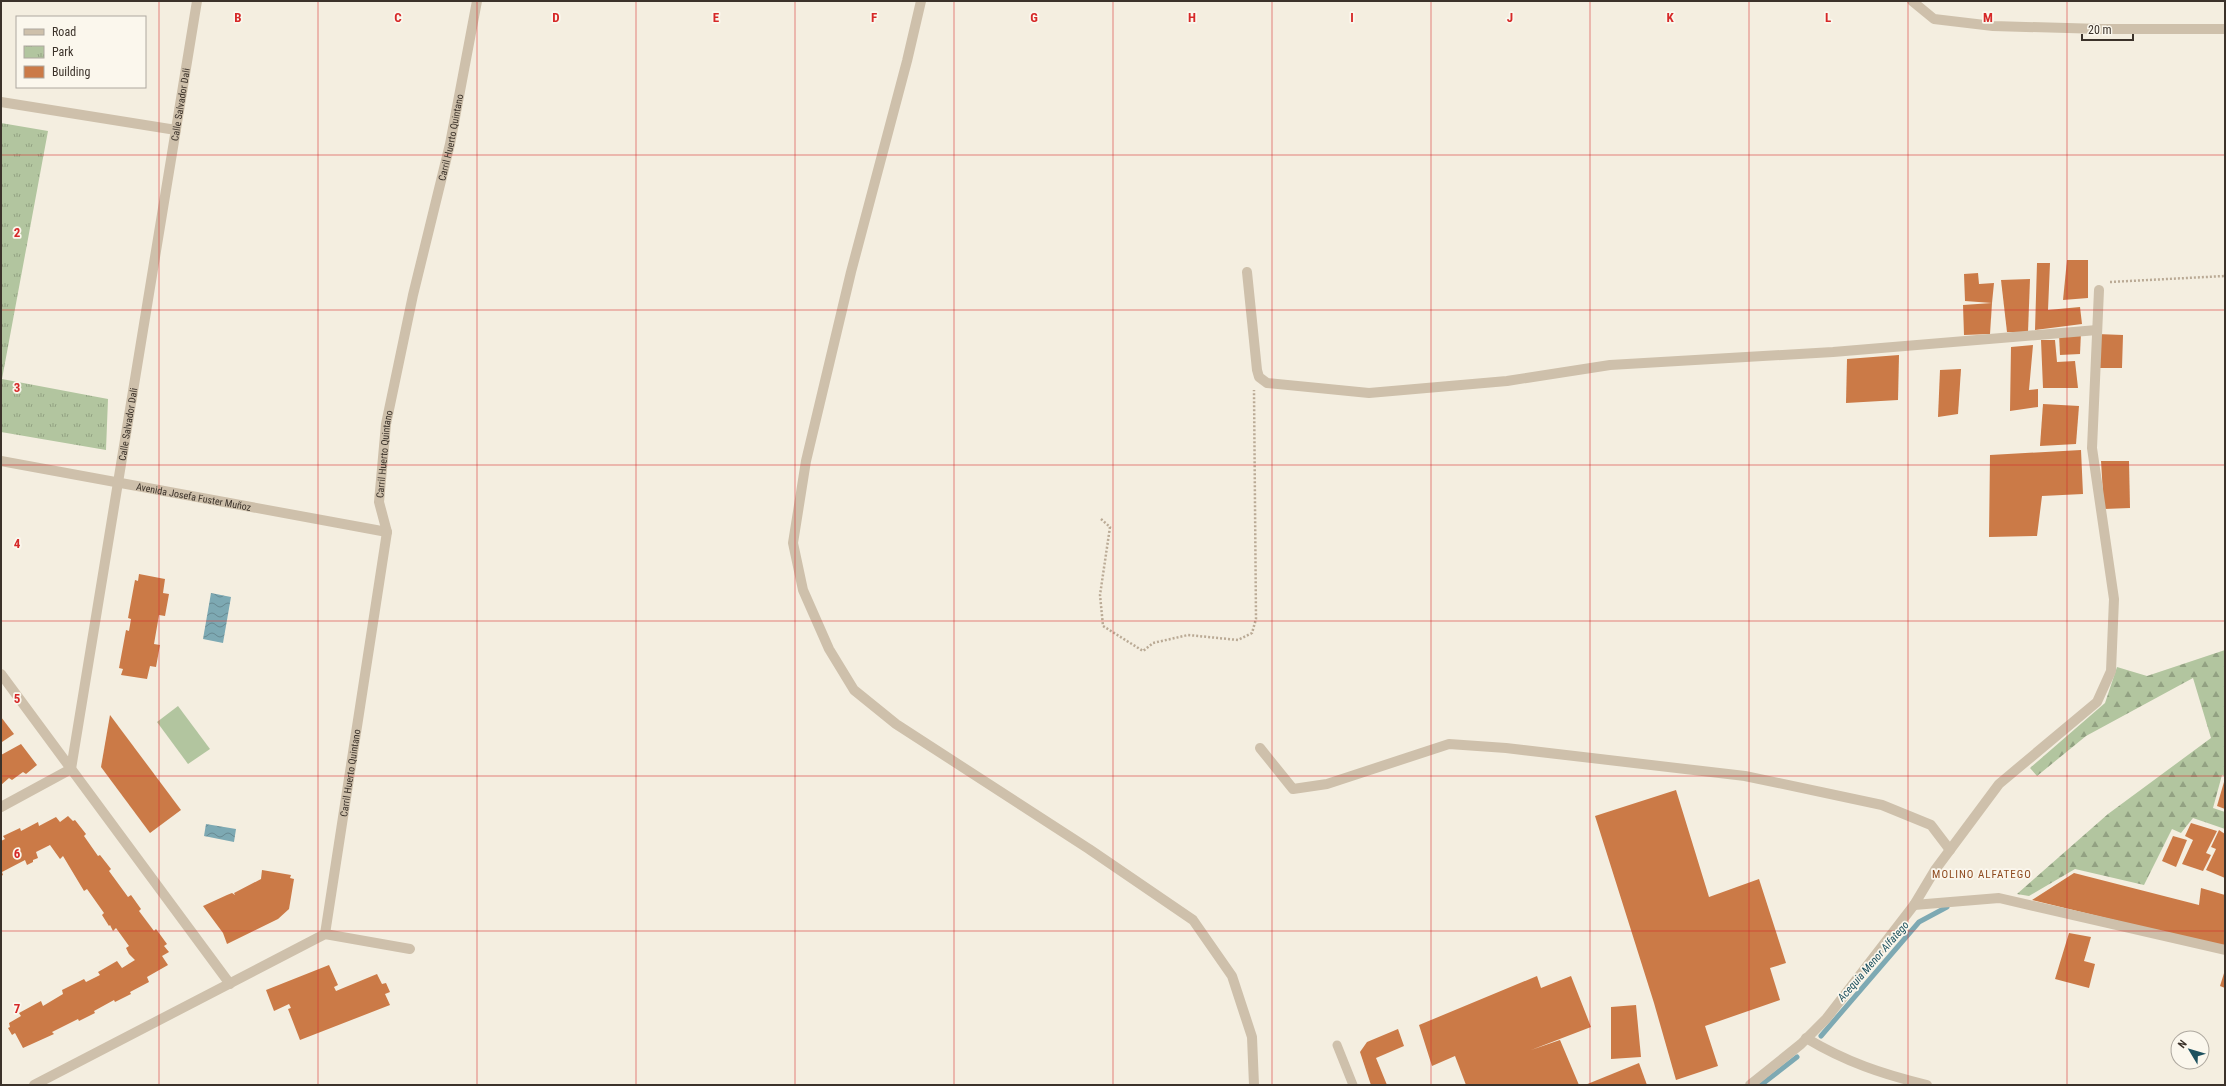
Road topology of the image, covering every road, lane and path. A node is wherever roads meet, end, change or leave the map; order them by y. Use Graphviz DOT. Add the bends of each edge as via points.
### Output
graph roads {
  1 [pos="197,1"];
  2 [pos="477,1"];
  3 [pos="921,1"];
  4 [pos="1912,1"];
  5 [pos="2225,29"];
  6 [pos="1,102"];
  7 [pos="176,130"];
  8 [pos="1248,272"];
  9 [pos="2225,276"];
  10 [pos="2099,290"];
  11 [pos="2097,330"];
  12 [pos="1259,377"];
  13 [pos="1,461"];
  14 [pos="118,483"];
  15 [pos="1101,519"];
  16 [pos="387,532"];
  17 [pos="1,674"];
  18 [pos="1260,748"];
  19 [pos="71,769"];
  20 [pos="1,807"];
  21 [pos="1950,850"];
  22 [pos="1914,905"];
  23 [pos="325,934"];
  24 [pos="410,949"];
  25 [pos="2225,950"];
  26 [pos="230,984"];
  27 [pos="1806,1038"];
  28 [pos="1337,1045"];
  29 [pos="34,1085"];
  30 [pos="1254,1085"];
  31 [pos="1353,1085"];
  32 [pos="1750,1085"];
  33 [pos="1927,1085"];
  1 -- 7 [label="street, Calle Salvador Dali"];
  2 -- 16 [label="street, Carril Huerto Quintano" via="450,144 413,295 386,424 379,502"];
  3 -- 30 [label="street" via="851,272 806,461 793,543 803,590 829,650 854,690 896,724 1193,920 1232,976 1252,1037"];
  4 -- 5 [label="street" via="1934,19 1993,26"];
  6 -- 7 [label="street"];
  7 -- 14 [label="street, Calle Salvador Dali"];
  8 -- 12 [label="street"];
  9 -- 10 [label="path" via="2101,282"];
  10 -- 11 [label="street"];
  11 -- 12 [label="street" via="1833,352 1610,365 1507,381 1369,393 1267,382"];
  11 -- 21 [label="street" via="2092,448 2114,599 2111,671 2097,702 1999,784"];
  12 -- 15 [label="path" via="1254,386 1256,619 1252,633 1238,640 1188,635 1153,643 1143,651 1103,626 1100,595 1110,526"];
  13 -- 14 [label="street, Avenida Josefa Fuster Muñoz"];
  14 -- 16 [label="street, Avenida Josefa Fuster Muñoz"];
  14 -- 19 [label="street, Calle Salvador Dali"];
  16 -- 23 [label="street, Carril Huerto Quintano"];
  17 -- 19 [label="street"];
  18 -- 21 [label="street" via="1293,789 1327,784 1449,744 1506,748 1745,776 1882,804 1930,825"];
  19 -- 20 [label="street"];
  19 -- 26 [label="street"];
  21 -- 22 [label="street"];
  22 -- 25 [label="street" via="1999,898"];
  22 -- 27 [label="street" via="1826,1019"];
  23 -- 24 [label="street"];
  23 -- 26 [label="street"];
  26 -- 29 [label="street"];
  27 -- 32 [label="street"];
  27 -- 33 [label="street" via="1836,1056 1882,1074"];
  28 -- 31 [label="lane"];
}
